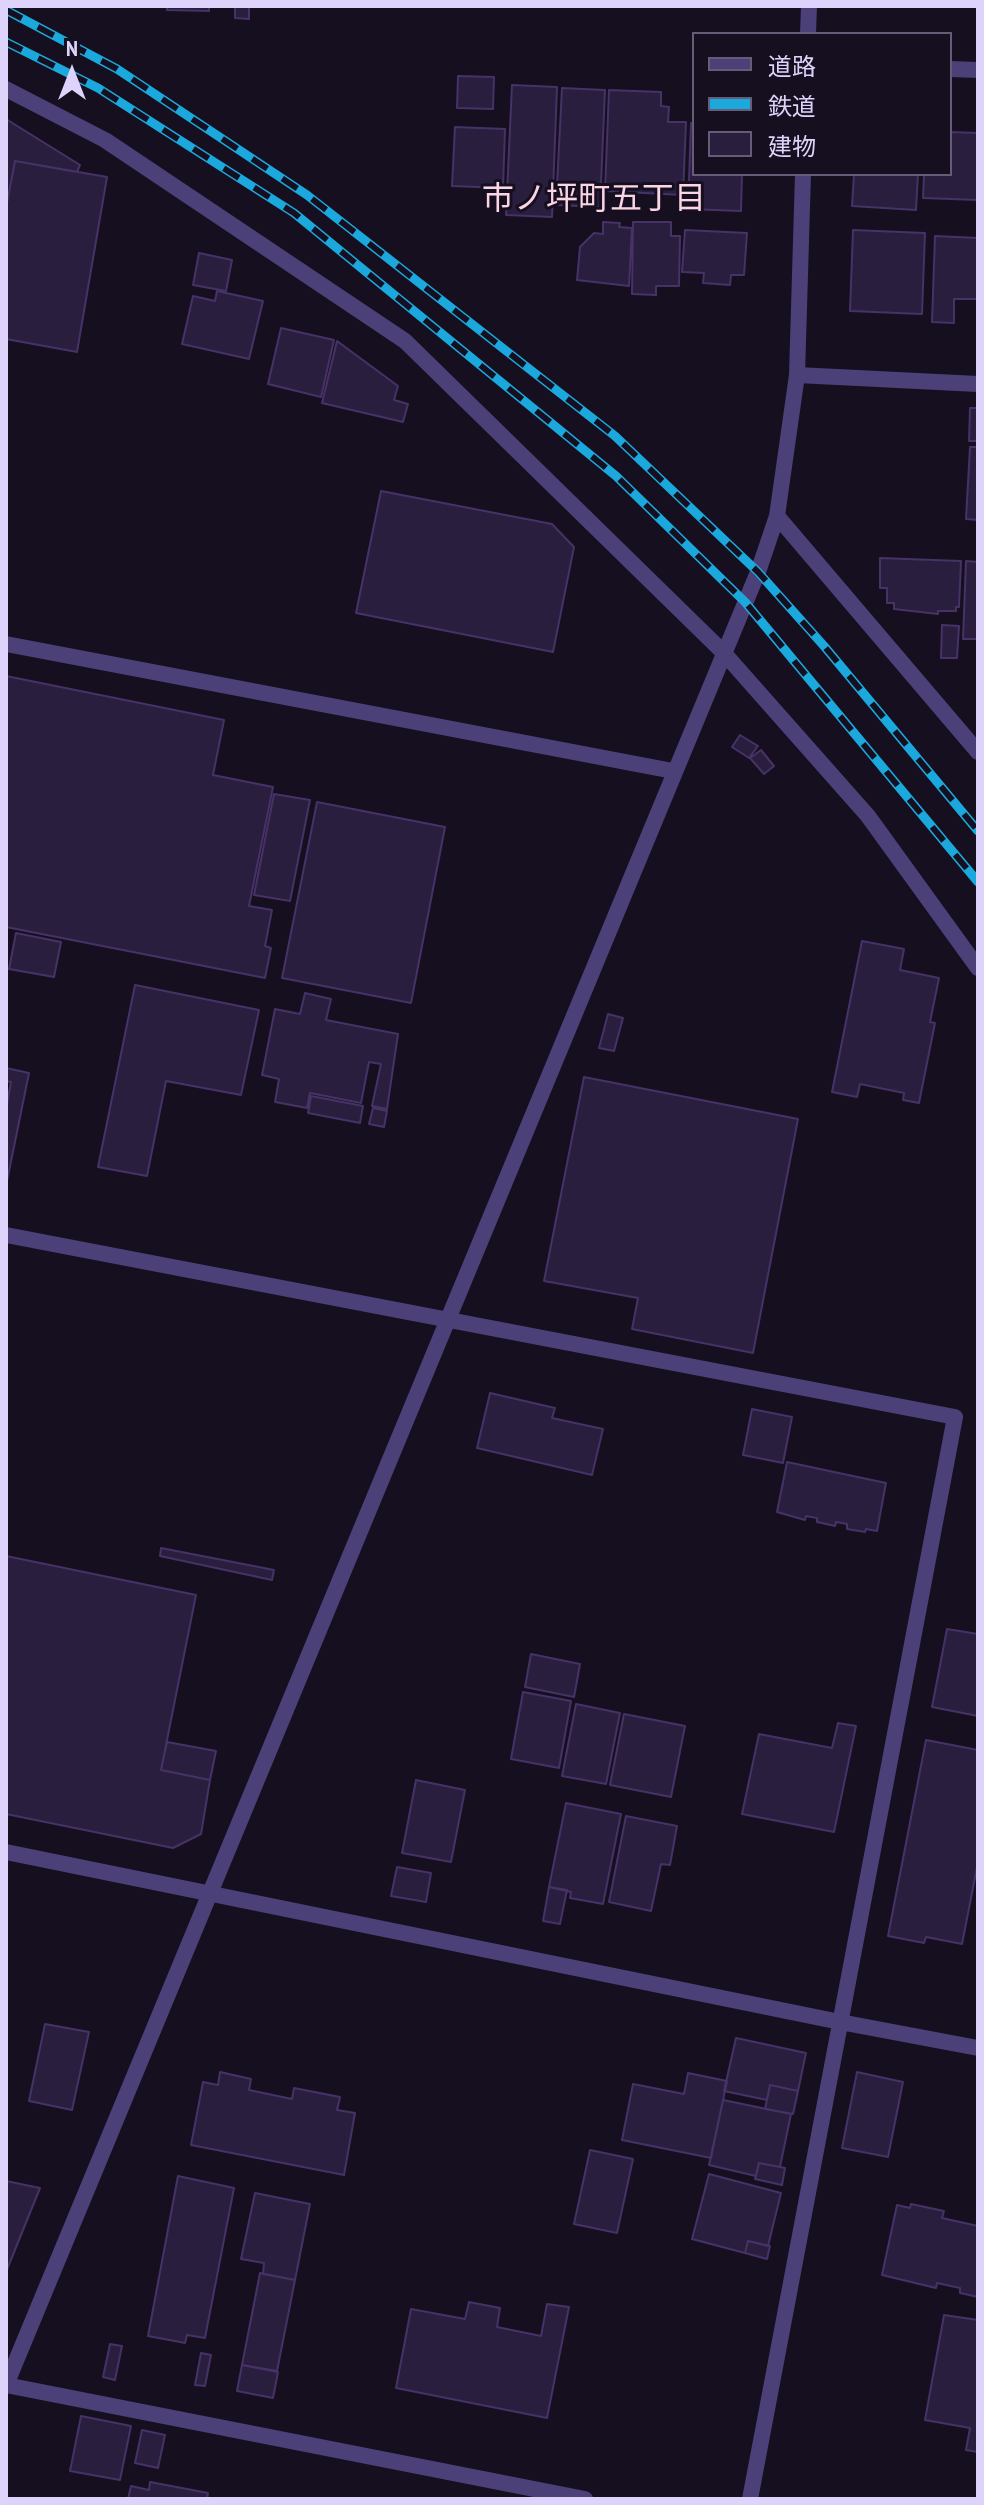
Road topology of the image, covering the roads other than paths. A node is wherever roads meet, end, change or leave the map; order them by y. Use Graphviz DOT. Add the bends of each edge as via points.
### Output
graph roads {
  1 [pos="809,6"];
  2 [pos="808,32"];
  3 [pos="952,69"];
  4 [pos="978,70"];
  5 [pos="6,89"];
  6 [pos="803,176"];
  7 [pos="797,375"];
  8 [pos="978,384"];
  9 [pos="777,516"];
  10 [pos="6,644"];
  11 [pos="723,652"];
  12 [pos="975,745"];
  13 [pos="673,771"];
  14 [pos="978,968"];
  15 [pos="6,1235"];
  16 [pos="447,1318"];
  17 [pos="6,1852"];
  18 [pos="210,1893"];
  19 [pos="840,2022"];
  20 [pos="978,2048"];
  21 [pos="6,2385"];
  22 [pos="585,2499"];
  23 [pos="750,2499"];
  1 -- 2 [label="street"];
  3 -- 4 [label="street"];
  5 -- 11 [label="street" via="105,140 405,341"];
  6 -- 7 [label="street"];
  7 -- 8 [label="street"];
  7 -- 9 [label="street"];
  9 -- 11 [label="street"];
  9 -- 12 [label="street"];
  10 -- 13 [label="street"];
  11 -- 13 [label="street"];
  11 -- 14 [label="street" via="868,816"];
  13 -- 16 [label="street"];
  15 -- 16 [label="street"];
  16 -- 18 [label="street"];
  16 -- 19 [label="street" via="955,1417"];
  17 -- 18 [label="street"];
  18 -- 19 [label="street"];
  18 -- 21 [label="street"];
  19 -- 20 [label="street"];
  19 -- 23 [label="street"];
  21 -- 22 [label="street"];
}
